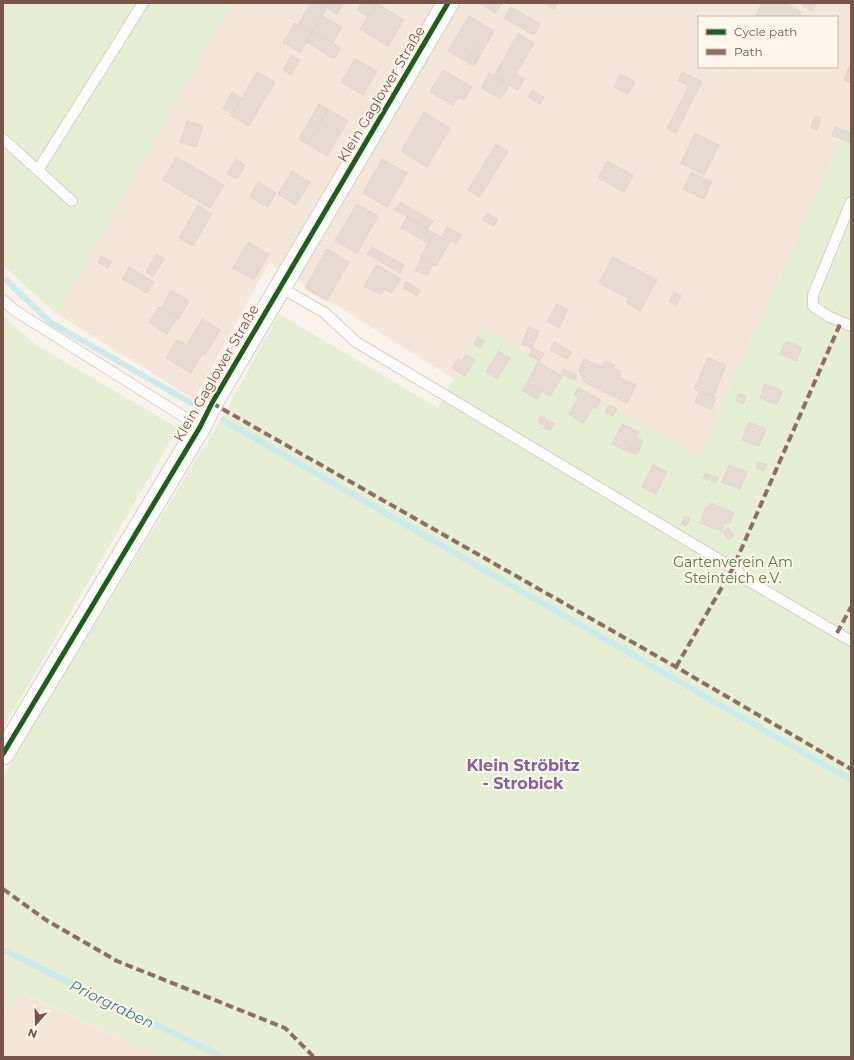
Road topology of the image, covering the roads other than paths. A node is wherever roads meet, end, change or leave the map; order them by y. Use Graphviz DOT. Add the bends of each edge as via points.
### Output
graph roads {
  1 [pos="143,3"];
  2 [pos="448,3"];
  3 [pos="3,139"];
  4 [pos="38,170"];
  5 [pos="72,201"];
  6 [pos="851,202"];
  7 [pos="280,287"];
  8 [pos="3,300"];
  9 [pos="851,326"];
  10 [pos="200,427"];
  11 [pos="851,641"];
  12 [pos="3,754"];
  1 -- 4 [label="lane"];
  2 -- 7 [label="street, Klein Gaglower Straße"];
  3 -- 4 [label="lane"];
  4 -- 5 [label="lane"];
  6 -- 9 [label="lane" via="813,295 813,306"];
  7 -- 10 [label="street, Klein Gaglower Straße"];
  7 -- 11 [label="lane" via="325,313 356,342"];
  8 -- 10 [label="lane" via="14,310"];
  10 -- 12 [label="street, Klein Gaglower Straße"];
}
